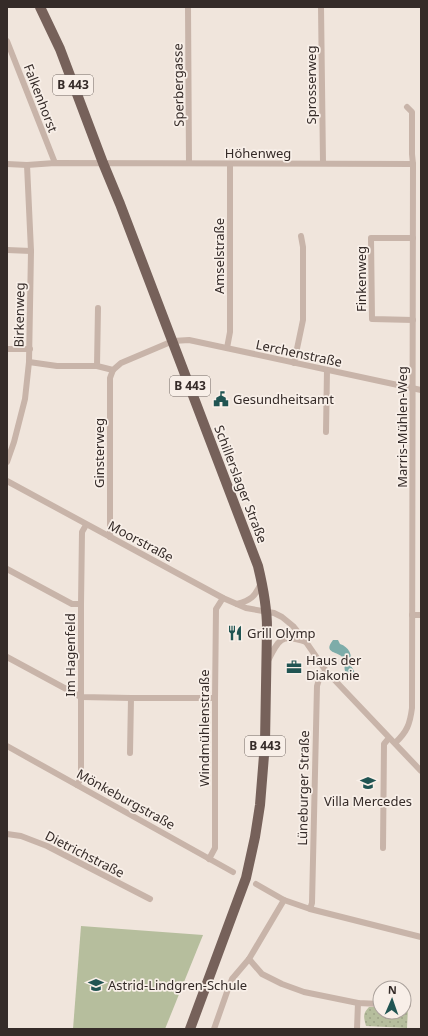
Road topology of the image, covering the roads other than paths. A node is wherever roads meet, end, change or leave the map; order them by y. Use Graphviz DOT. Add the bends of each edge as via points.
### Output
graph roads {
  1 [pos="40,7"];
  2 [pos="188,7"];
  3 [pos="321,7"];
  4 [pos="7,40"];
  5 [pos="407,107"];
  6 [pos="55,163"];
  7 [pos="103,163"];
  8 [pos="189,163"];
  9 [pos="7,164"];
  10 [pos="230,164"];
  11 [pos="322,164"];
  12 [pos="414,164"];
  13 [pos="27,165"];
  14 [pos="301,236"];
  15 [pos="413,238"];
  16 [pos="7,250"];
  17 [pos="31,251"];
  18 [pos="413,264"];
  19 [pos="421,264"];
  20 [pos="98,308"];
  21 [pos="413,320"];
  22 [pos="173,341"];
  23 [pos="227,348"];
  24 [pos="7,349"];
  25 [pos="30,349"];
  26 [pos="29,362"];
  27 [pos="294,363"];
  28 [pos="97,366"];
  29 [pos="113,370"];
  30 [pos="327,370"];
  31 [pos="413,388"];
  32 [pos="421,390"];
  33 [pos="326,432"];
  34 [pos="7,462"];
  35 [pos="7,481"];
  36 [pos="86,525"];
  37 [pos="110,537"];
  38 [pos="7,569"];
  39 [pos="262,581"];
  40 [pos="223,598"];
  41 [pos="81,604"];
  42 [pos="237,604"];
  43 [pos="267,612"];
  44 [pos="412,615"];
  45 [pos="421,615"];
  46 [pos="306,642"];
  47 [pos="7,657"];
  48 [pos="267,662"];
  49 [pos="326,670"];
  50 [pos="81,697"];
  51 [pos="131,698"];
  52 [pos="215,698"];
  53 [pos="389,738"];
  54 [pos="395,743"];
  55 [pos="7,746"];
  56 [pos="130,753"];
  57 [pos="421,771"];
  58 [pos="77,785"];
  59 [pos="7,834"];
  60 [pos="383,848"];
  61 [pos="209,859"];
  62 [pos="233,872"];
  63 [pos="256,884"];
  64 [pos="150,899"];
  65 [pos="284,900"];
  66 [pos="310,909"];
  67 [pos="421,937"];
  68 [pos="248,959"];
  69 [pos="358,1003"];
  70 [pos="372,1004"];
  71 [pos="190,1029"];
  72 [pos="214,1029"];
  73 [pos="357,1029"];
  1 -- 7 [label="main road, B 443" via="60,49"];
  2 -- 8 [label="street, Sperbergasse"];
  3 -- 11 [label="street, Sprosserweg"];
  4 -- 6 [label="street, Falkenhorst"];
  5 -- 12 [label="street, Marris-Mühlen-Weg" via="412,112"];
  6 -- 7 [label="street, Höhenweg"];
  6 -- 13 [label="street, Höhenweg"];
  7 -- 8 [label="street, Höhenweg"];
  7 -- 22 [label="main road, Schillerslager Straße / B 443"];
  8 -- 10 [label="street, Höhenweg"];
  9 -- 13 [label="street, Höhenweg"];
  10 -- 11 [label="street, Höhenweg"];
  10 -- 23 [label="street, Amselstraße" via="230,332"];
  11 -- 12 [label="street, Höhenweg"];
  12 -- 15 [label="street, Marris-Mühlen-Weg"];
  13 -- 17 [label="street, Birkenweg"];
  14 -- 27 [label="street" via="303,320"];
  15 -- 18 [label="street, Marris-Mühlen-Weg"];
  15 -- 21 [label="street, Finkenweg" via="371,238 372,319"];
  16 -- 17 [label="street"];
  17 -- 25 [label="street, Birkenweg"];
  18 -- 19 [label="street"];
  18 -- 21 [label="street, Marris-Mühlen-Weg"];
  20 -- 28 [label="street"];
  21 -- 31 [label="street, Marris-Mühlen-Weg"];
  22 -- 23 [label="street, Lerchenstraße" via="189,340"];
  22 -- 29 [label="street" via="121,363"];
  22 -- 39 [label="main road, Schillerslager Straße / B 443"];
  23 -- 27 [label="street, Lerchenstraße"];
  24 -- 25 [label="street"];
  25 -- 26 [label="street, Birkenweg"];
  26 -- 28 [label="street" via="57,366"];
  26 -- 34 [label="street, Birkenweg" via="25,399"];
  27 -- 30 [label="street, Lerchenstraße"];
  28 -- 29 [label="street"];
  29 -- 37 [label="street, Ginsterweg" via="110,378"];
  30 -- 31 [label="street, Lerchenstraße"];
  30 -- 33 [label="street"];
  31 -- 32 [label="street, Lerchenstraße"];
  31 -- 44 [label="street, Marris-Mühlen-Weg"];
  35 -- 36 [label="street, Moorstraße"];
  36 -- 37 [label="street, Moorstraße"];
  36 -- 41 [label="street, Im Hagenfeld" via="82,532"];
  37 -- 40 [label="street, Moorstraße"];
  38 -- 41 [label="street" via="72,604"];
  39 -- 42 [label="street" via="253,597"];
  39 -- 43 [label="main road, Schillerslager Straße / B 443"];
  40 -- 42 [label="street, Moorstraße"];
  40 -- 52 [label="street, Windmühlenstraße" via="216,609"];
  41 -- 50 [label="street, Im Hagenfeld"];
  42 -- 43 [label="street, Moorstraße"];
  43 -- 46 [label="street" via="293,626"];
  43 -- 48 [label="main road, B 443"];
  44 -- 45 [label="street"];
  44 -- 54 [label="street, Marris-Mühlen-Weg" via="411,718 404,735"];
  46 -- 48 [label="street" via="288,638 283,640 278,643"];
  46 -- 49 [label="street"];
  47 -- 50 [label="street"];
  48 -- 71 [label="main road, B 443" via="264,762 251,858 246,878"];
  49 -- 53 [label="street"];
  49 -- 66 [label="street, Lüneburger Straße" via="320,676 317,686"];
  50 -- 51 [label="street"];
  50 -- 58 [label="street, Im Hagenfeld" via="81,778"];
  51 -- 52 [label="street"];
  51 -- 56 [label="street"];
  52 -- 61 [label="street, Windmühlenstraße" via="215,848"];
  53 -- 54 [label="street"];
  53 -- 60 [label="street" via="384,744"];
  54 -- 57 [label="street"];
  55 -- 58 [label="street, Mönkeburgstraße"];
  58 -- 61 [label="street, Mönkeburgstraße"];
  59 -- 64 [label="street, Dietrichstraße" via="21,836 47,846"];
  61 -- 62 [label="street, Mönkeburgstraße"];
  63 -- 65 [label="street"];
  65 -- 66 [label="street"];
  65 -- 68 [label="street"];
  66 -- 67 [label="street"];
  68 -- 69 [label="street" via="262,974 282,984 304,992"];
  68 -- 72 [label="street" via="232,979"];
  69 -- 70 [label="street"];
  69 -- 73 [label="street"];
}
